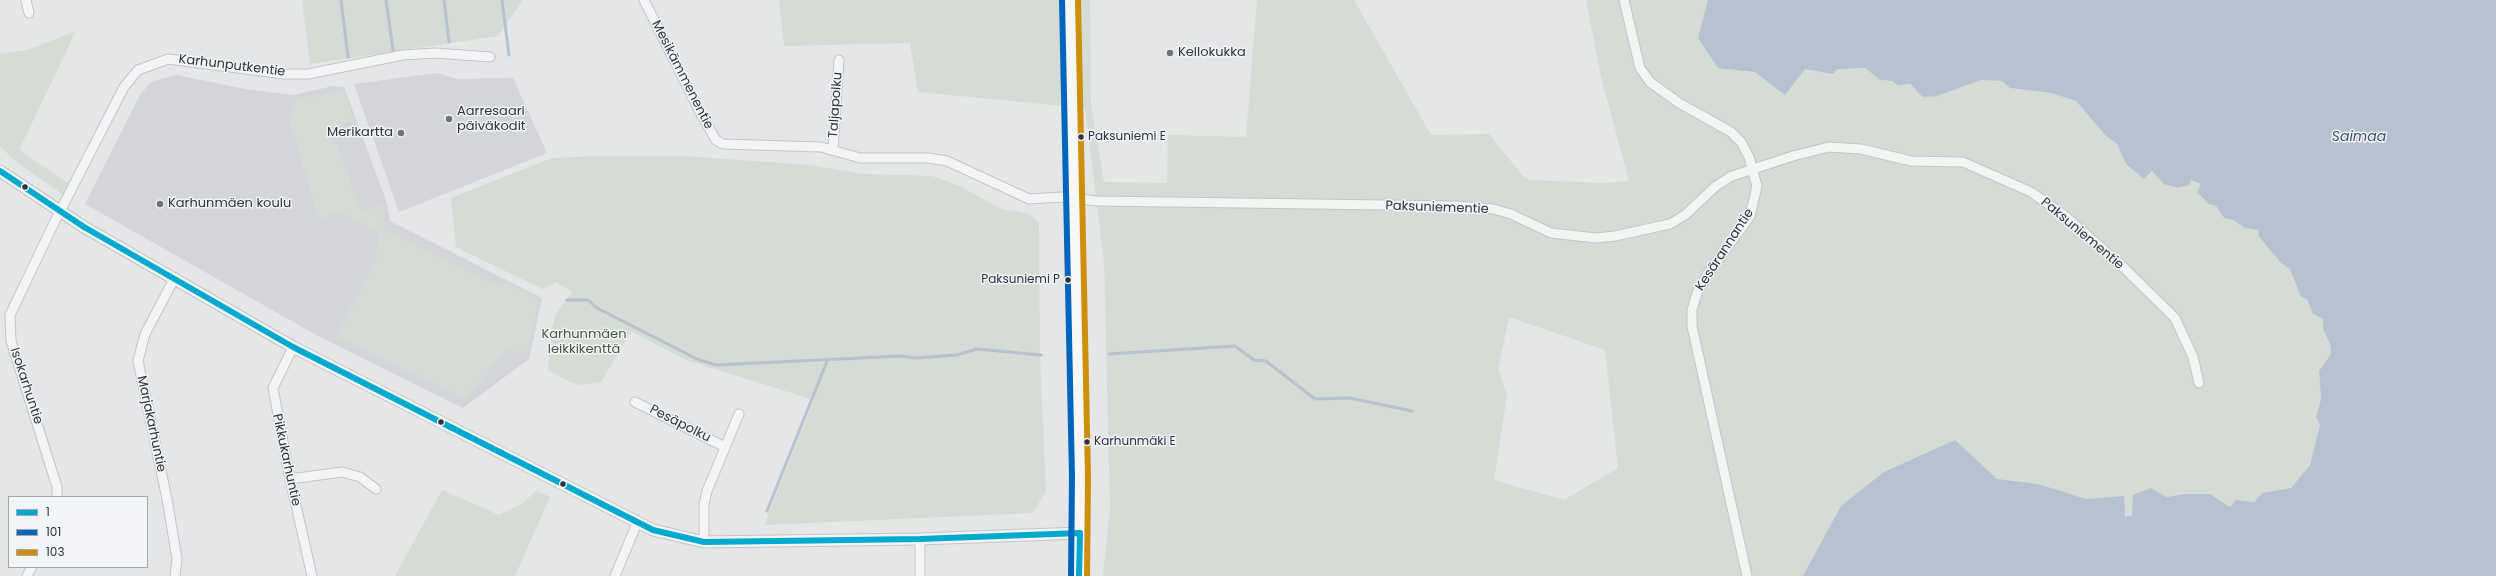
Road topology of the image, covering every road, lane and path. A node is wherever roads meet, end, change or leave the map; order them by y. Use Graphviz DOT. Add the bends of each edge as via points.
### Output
graph roads {
  1 [pos="26,0"];
  2 [pos="644,0"];
  3 [pos="1070,0"];
  4 [pos="1624,0"];
  5 [pos="29,13"];
  6 [pos="490,57"];
  7 [pos="839,60"];
  8 [pos="833,150"];
  9 [pos="1754,168"];
  10 [pos="0,171"];
  11 [pos="1075,199"];
  12 [pos="60,212"];
  13 [pos="174,279"];
  14 [pos="294,347"];
  15 [pos="2199,383"];
  16 [pos="635,402"];
  17 [pos="739,414"];
  18 [pos="725,447"];
  19 [pos="290,479"];
  20 [pos="376,489"];
  21 [pos="57,496"];
  22 [pos="637,523"];
  23 [pos="1080,533"];
  24 [pos="920,539"];
  25 [pos="704,542"];
  26 [pos="175,576"];
  27 [pos="312,576"];
  28 [pos="614,576"];
  29 [pos="920,576"];
  30 [pos="1079,576"];
  31 [pos="1747,576"];
  1 -- 5 [label="street"];
  2 -- 8 [label="street, Mesikämmenentie" via="716,140 723,144 798,145"];
  3 -- 11 [label="main road"];
  4 -- 9 [label="street, Kesärannantie" via="1640,68 1650,82 1679,103 1730,132 1741,142"];
  6 -- 12 [label="street, Karhunputkentie" via="435,52 308,74 284,74 176,59 158,61 138,70 124,87"];
  7 -- 8 [label="street, Taljapolku"];
  8 -- 11 [label="street, Mesikämmenentie" via="860,158 928,158 947,161 1029,199"];
  9 -- 11 [label="street, Paksuniementie" via="1732,176 1716,186 1685,215 1670,224 1596,238 1551,233 1511,214 1493,209 1457,206"];
  9 -- 15 [label="street, Paksuniementie" via="1829,147 1861,149 1911,161 1963,162 2031,192 2071,221 2175,318 2193,357"];
  9 -- 31 [label="street, Kesärannantie" via="1757,186 1750,216 1707,275 1697,293 1692,310 1692,326"];
  10 -- 12 [label="street"];
  11 -- 23 [label="main road"];
  12 -- 13 [label="street"];
  12 -- 21 [label="street, Isokarhuntie" via="10,315 11,341 57,487"];
  13 -- 14 [label="street"];
  13 -- 26 [label="street, Marjakarhuntie" via="145,334 138,361 167,499 177,559"];
  14 -- 19 [label="street, Pikkukarhuntie" via="273,388"];
  14 -- 22 [label="street"];
  16 -- 18 [label="street, Pesäpolku"];
  17 -- 18 [label="street"];
  18 -- 25 [label="street" via="704,504"];
  19 -- 20 [label="street" via="342,472 360,477"];
  19 -- 27 [label="street, Pikkukarhuntie"];
  22 -- 25 [label="street" via="669,535"];
  22 -- 28 [label="street"];
  23 -- 24 [label="street"];
  23 -- 30 [label="main road"];
  24 -- 25 [label="street"];
  24 -- 29 [label="street"];
}
